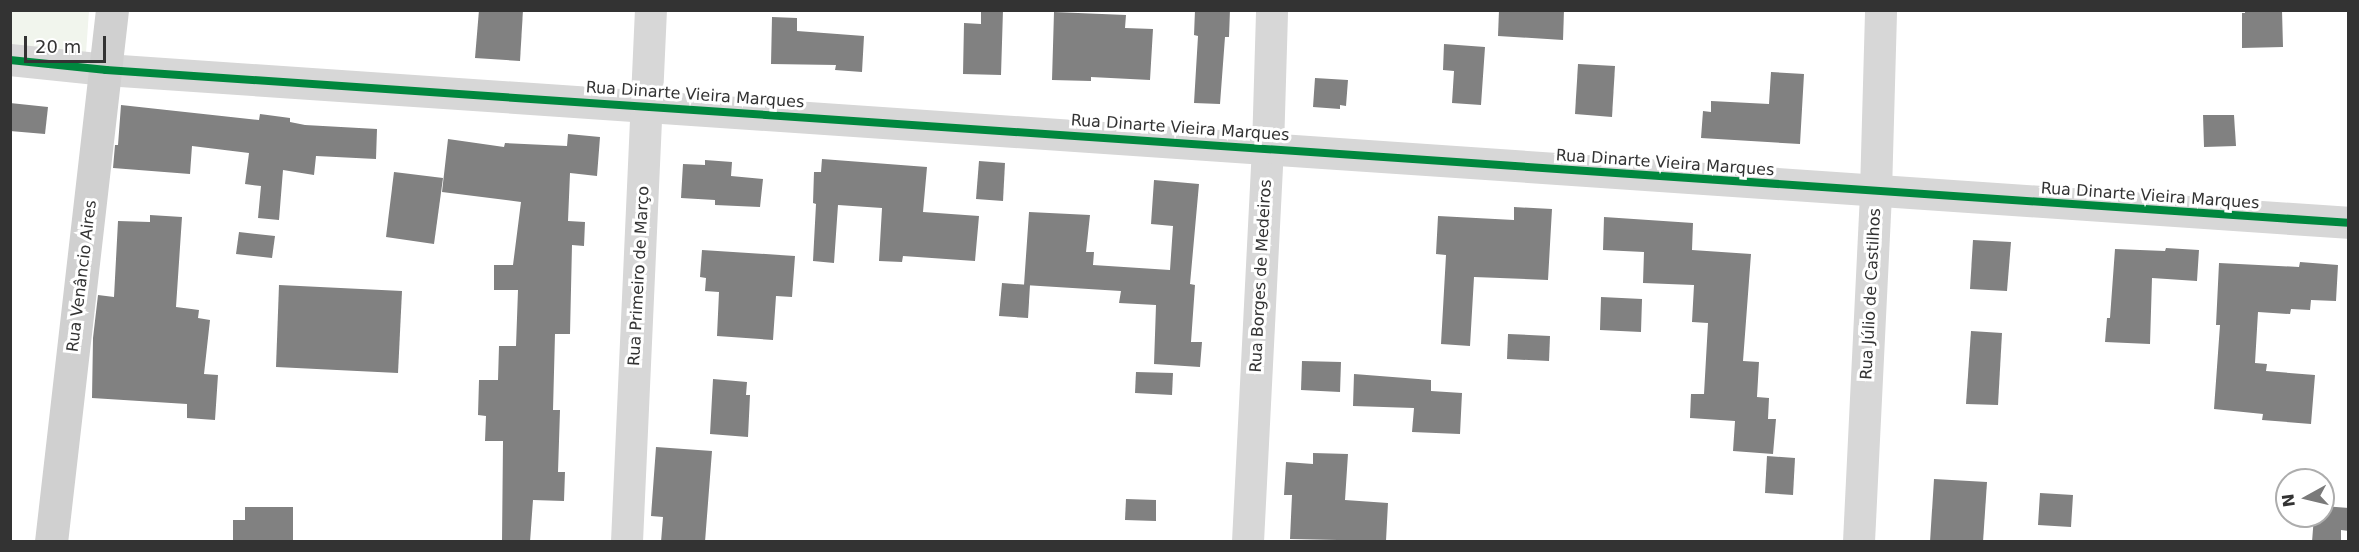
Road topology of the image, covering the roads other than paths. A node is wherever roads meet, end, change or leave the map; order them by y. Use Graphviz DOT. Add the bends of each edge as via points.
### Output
graph roads {
  1 [pos="112,10"];
  2 [pos="651,10"];
  3 [pos="1272,10"];
  4 [pos="1881,10"];
  5 [pos="10,60"];
  6 [pos="106,70"];
  7 [pos="646,105"];
  8 [pos="1268,148"];
  9 [pos="1876,192"];
  10 [pos="2349,223"];
  11 [pos="51,542"];
  12 [pos="627,542"];
  13 [pos="1248,542"];
  14 [pos="1859,542"];
  1 -- 6 [label="street, Rua Venâncio Aires"];
  2 -- 7 [label="street, Rua Primeiro de Março"];
  3 -- 8 [label="street, Rua Borges de Medeiros"];
  4 -- 9 [label="street, Rua Júlio de Castilhos"];
  5 -- 6 [label="street, Rua Dinarte Vieira Marques"];
  6 -- 7 [label="street, Rua Dinarte Vieira Marques"];
  6 -- 11 [label="street, Rua Venâncio Aires"];
  7 -- 8 [label="street, Rua Dinarte Vieira Marques"];
  7 -- 12 [label="street, Rua Primeiro de Março"];
  8 -- 9 [label="street, Rua Dinarte Vieira Marques"];
  8 -- 13 [label="street, Rua Borges de Medeiros"];
  9 -- 10 [label="street, Rua Dinarte Vieira Marques"];
  9 -- 14 [label="street, Rua Júlio de Castilhos"];
}
